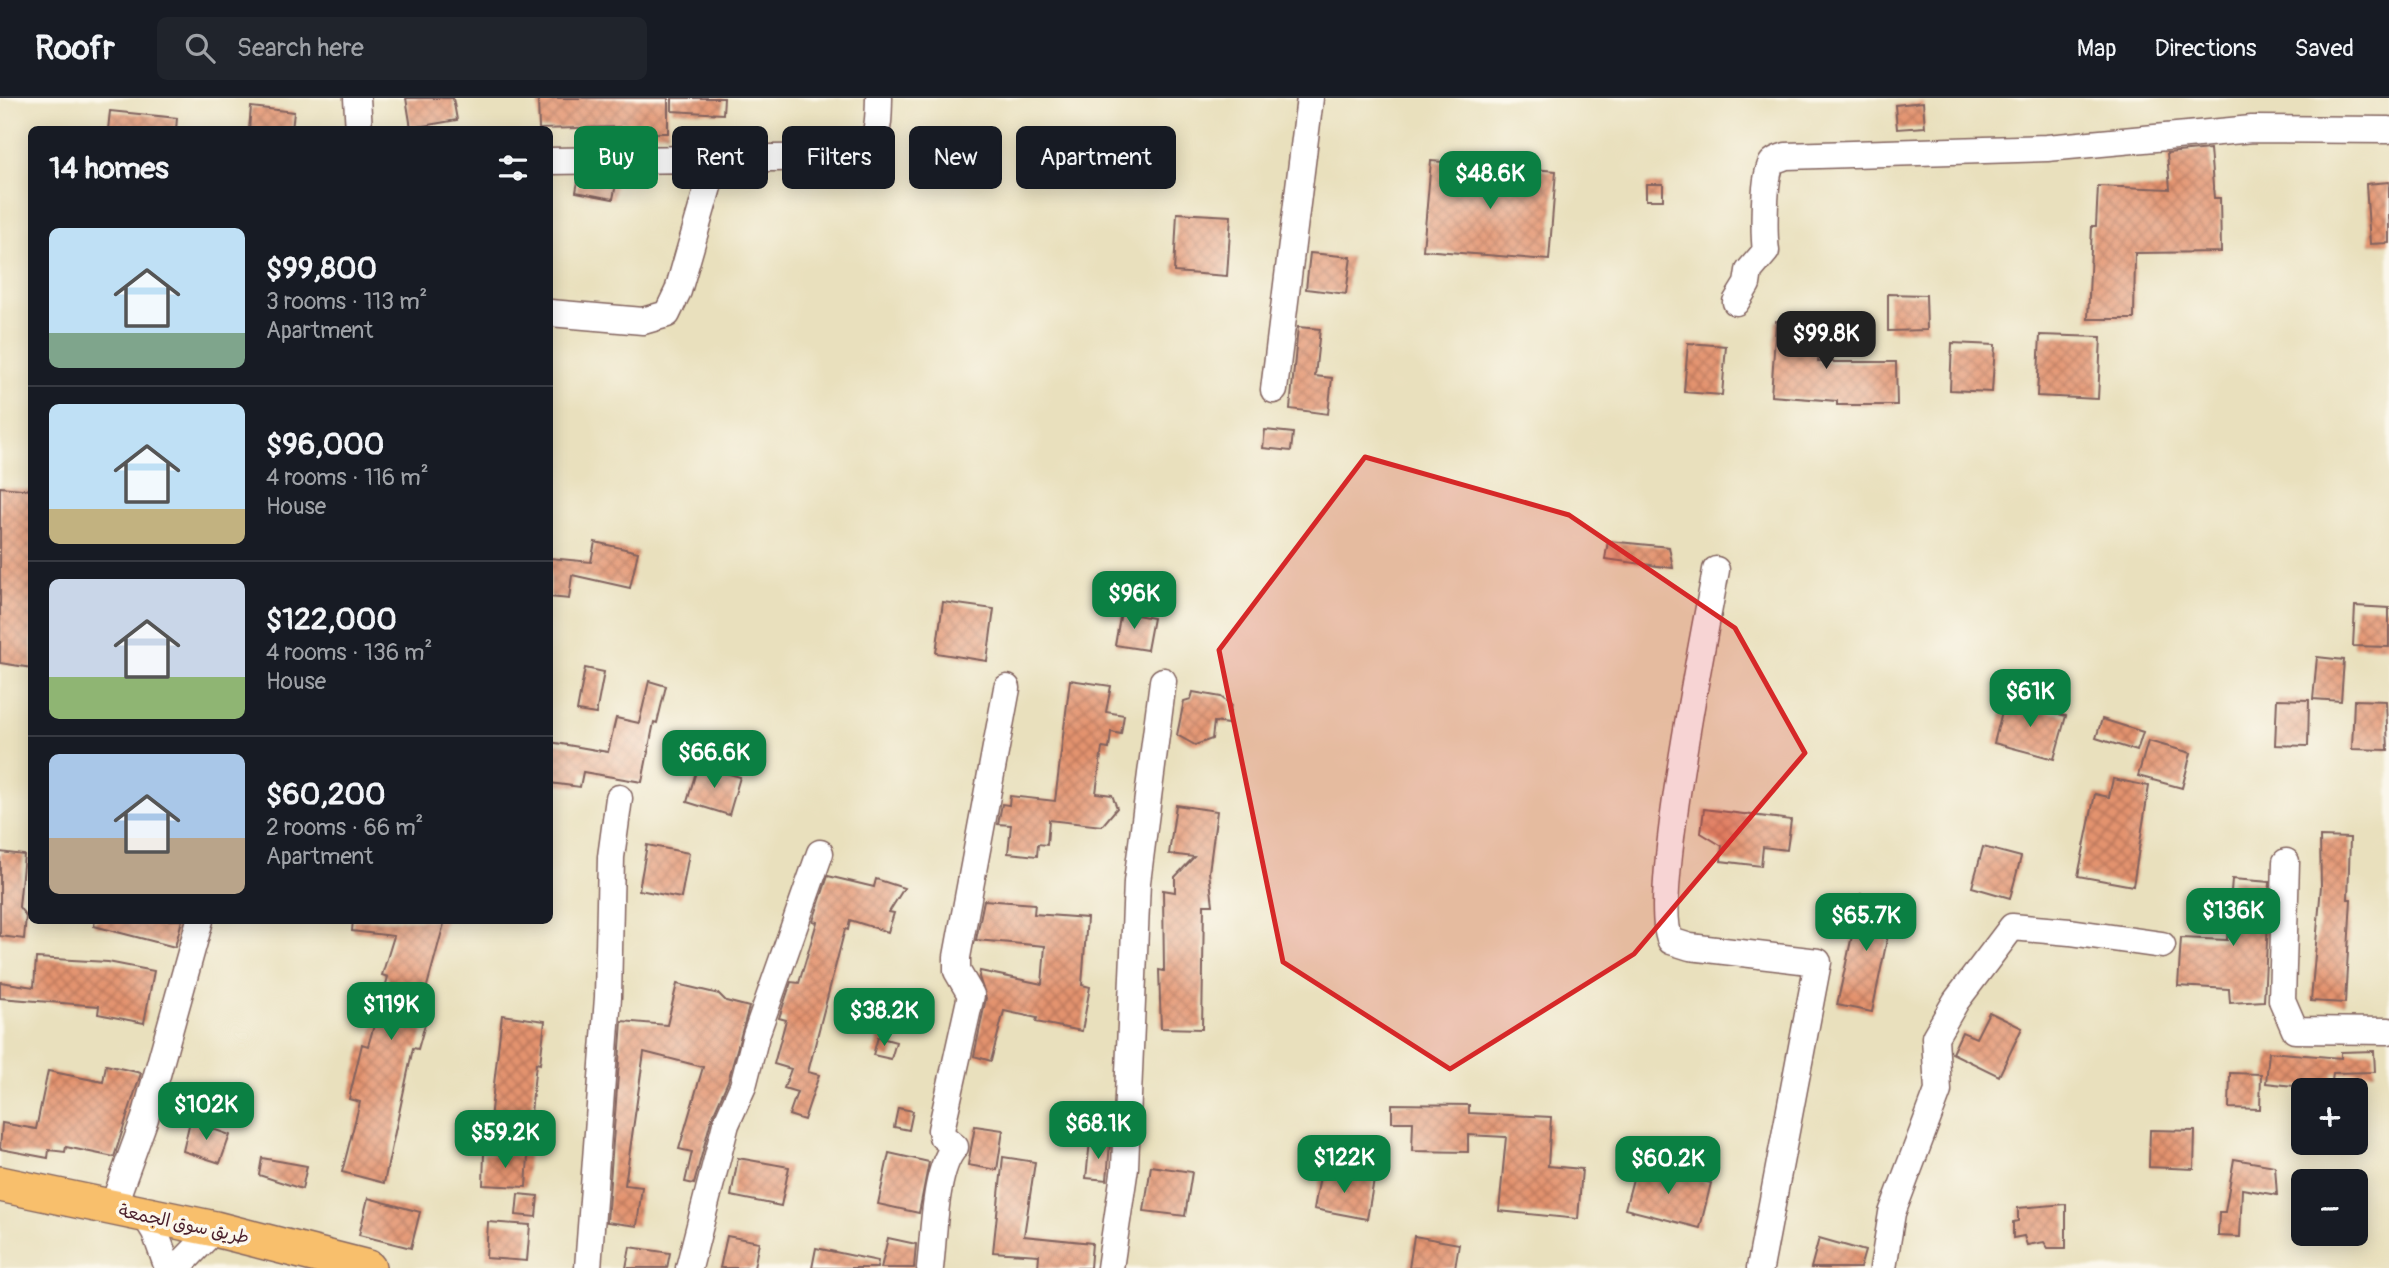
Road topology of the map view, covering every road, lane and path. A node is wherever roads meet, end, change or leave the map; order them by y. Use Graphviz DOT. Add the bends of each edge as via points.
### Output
graph roads {
  1 [pos="357,98"];
  2 [pos="879,98"];
  3 [pos="1310,98"];
  4 [pos="359,126"];
  5 [pos="2389,130"];
  6 [pos="768,158"];
  7 [pos="672,160"];
  8 [pos="553,161"];
  9 [pos="707,189"];
  10 [pos="1736,302"];
  11 [pos="553,313"];
  12 [pos="1274,390"];
  13 [pos="1716,570"];
  14 [pos="1163,681"];
  15 [pos="1007,688"];
  16 [pos="619,798"];
  17 [pos="821,853"];
  18 [pos="2286,862"];
  19 [pos="200,924"];
  20 [pos="2162,945"];
  21 [pos="2389,1031"];
  22 [pos="0,1184"];
  23 [pos="128,1211"];
  24 [pos="215,1229"];
  25 [pos="312,1261"];
  26 [pos="168,1268"];
  27 [pos="177,1268"];
  28 [pos="368,1268"];
  29 [pos="588,1268"];
  30 [pos="689,1268"];
  31 [pos="930,1268"];
  32 [pos="1110,1268"];
  33 [pos="1760,1268"];
  34 [pos="1883,1268"];
  1 -- 4 [label="street"];
  2 -- 6 [label="street" via="878,132 867,148 846,157"];
  3 -- 12 [label="street"];
  5 -- 10 [label="street" via="2252,129 2047,148 1786,156 1769,167 1763,231 1766,251 1749,271 1748,284"];
  7 -- 8 [label="street"];
  9 -- 11 [label="street" via="667,314 643,321"];
  13 -- 33 [label="street" via="1679,779 1664,909 1666,933 1671,941 1690,947 1818,962"];
  14 -- 32 [label="street" via="1137,882 1125,1167"];
  15 -- 31 [label="street" via="957,957 957,971 971,996 941,1130 955,1147 942,1175"];
  16 -- 29 [label="street" via="611,857 608,997"];
  17 -- 30 [label="street" via="726,1124"];
  18 -- 21 [label="street" via="2282,1000 2295,1030"];
  19 -- 23 [label="street" via="145,1118"];
  20 -- 34 [label="street" via="2012,927 1935,1037 1938,1090 1892,1213"];
  22 -- 23 [label="main road, طريق سوق الجمعة"];
  23 -- 24 [label="main road, طريق سوق الجمعة"];
  23 -- 26 [label="street" via="155,1232"];
  24 -- 25 [label="main road, طريق سوق الجمعة"];
  24 -- 27 [label="street"];
  25 -- 28 [label="main road, طريق سوق الجمعة"];
}
